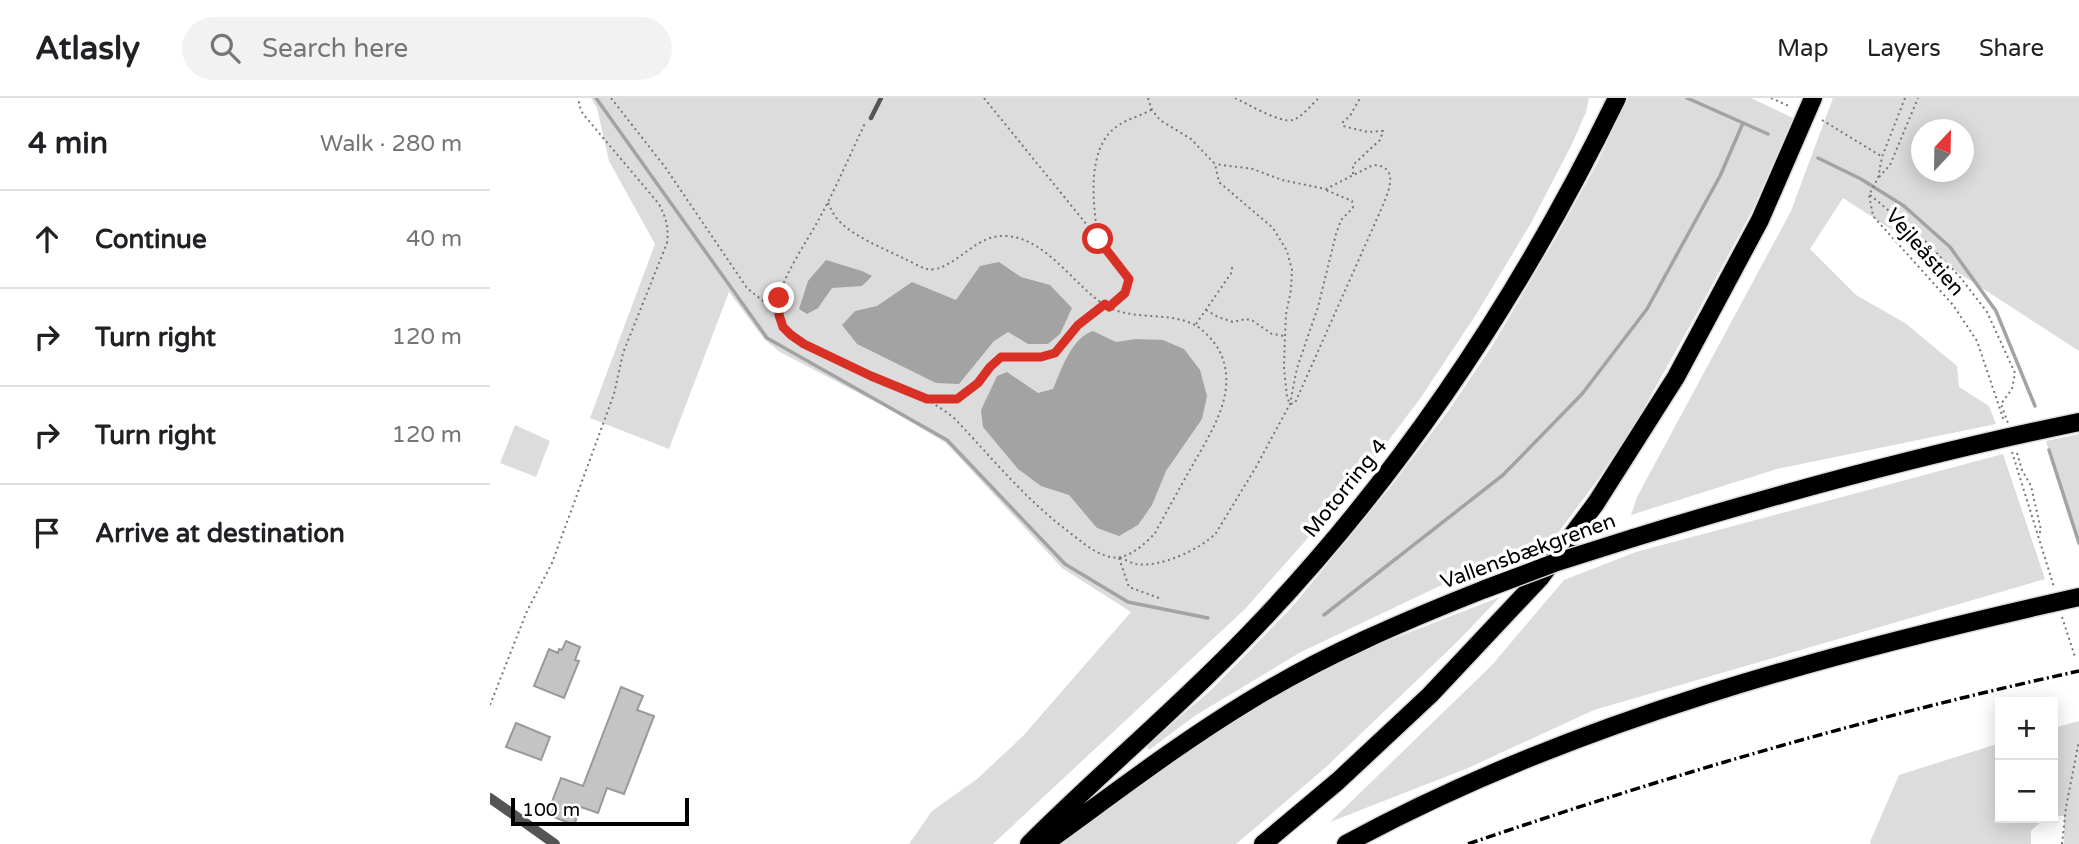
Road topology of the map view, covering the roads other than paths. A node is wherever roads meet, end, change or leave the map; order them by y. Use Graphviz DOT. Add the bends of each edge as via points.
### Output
graph roads {
  1 [pos="881,98"];
  2 [pos="1617,98"];
  3 [pos="1814,98"];
  4 [pos="871,118"];
  5 [pos="2079,422"];
  6 [pos="2079,597"];
  7 [pos="490,798"];
  8 [pos="555,844"];
  9 [pos="1029,844"];
  10 [pos="1044,844"];
  11 [pos="1263,844"];
  12 [pos="1346,844"];
  1 -- 4 [label="lane"];
  2 -- 9 [label="highway, Motorring 4" via="1505,304 1362,506 1249,635"];
  3 -- 11 [label="highway" via="1760,220 1676,376 1596,503 1541,578 1430,695"];
  5 -- 10 [label="highway, Vallensbækgrenen, bridge" via="1836,478 1633,538 1554,563 1396,625 1251,700 1167,754"];
  6 -- 12 [label="highway" via="1827,659 1632,720 1460,788"];
  7 -- 8 [label="street"];
}
